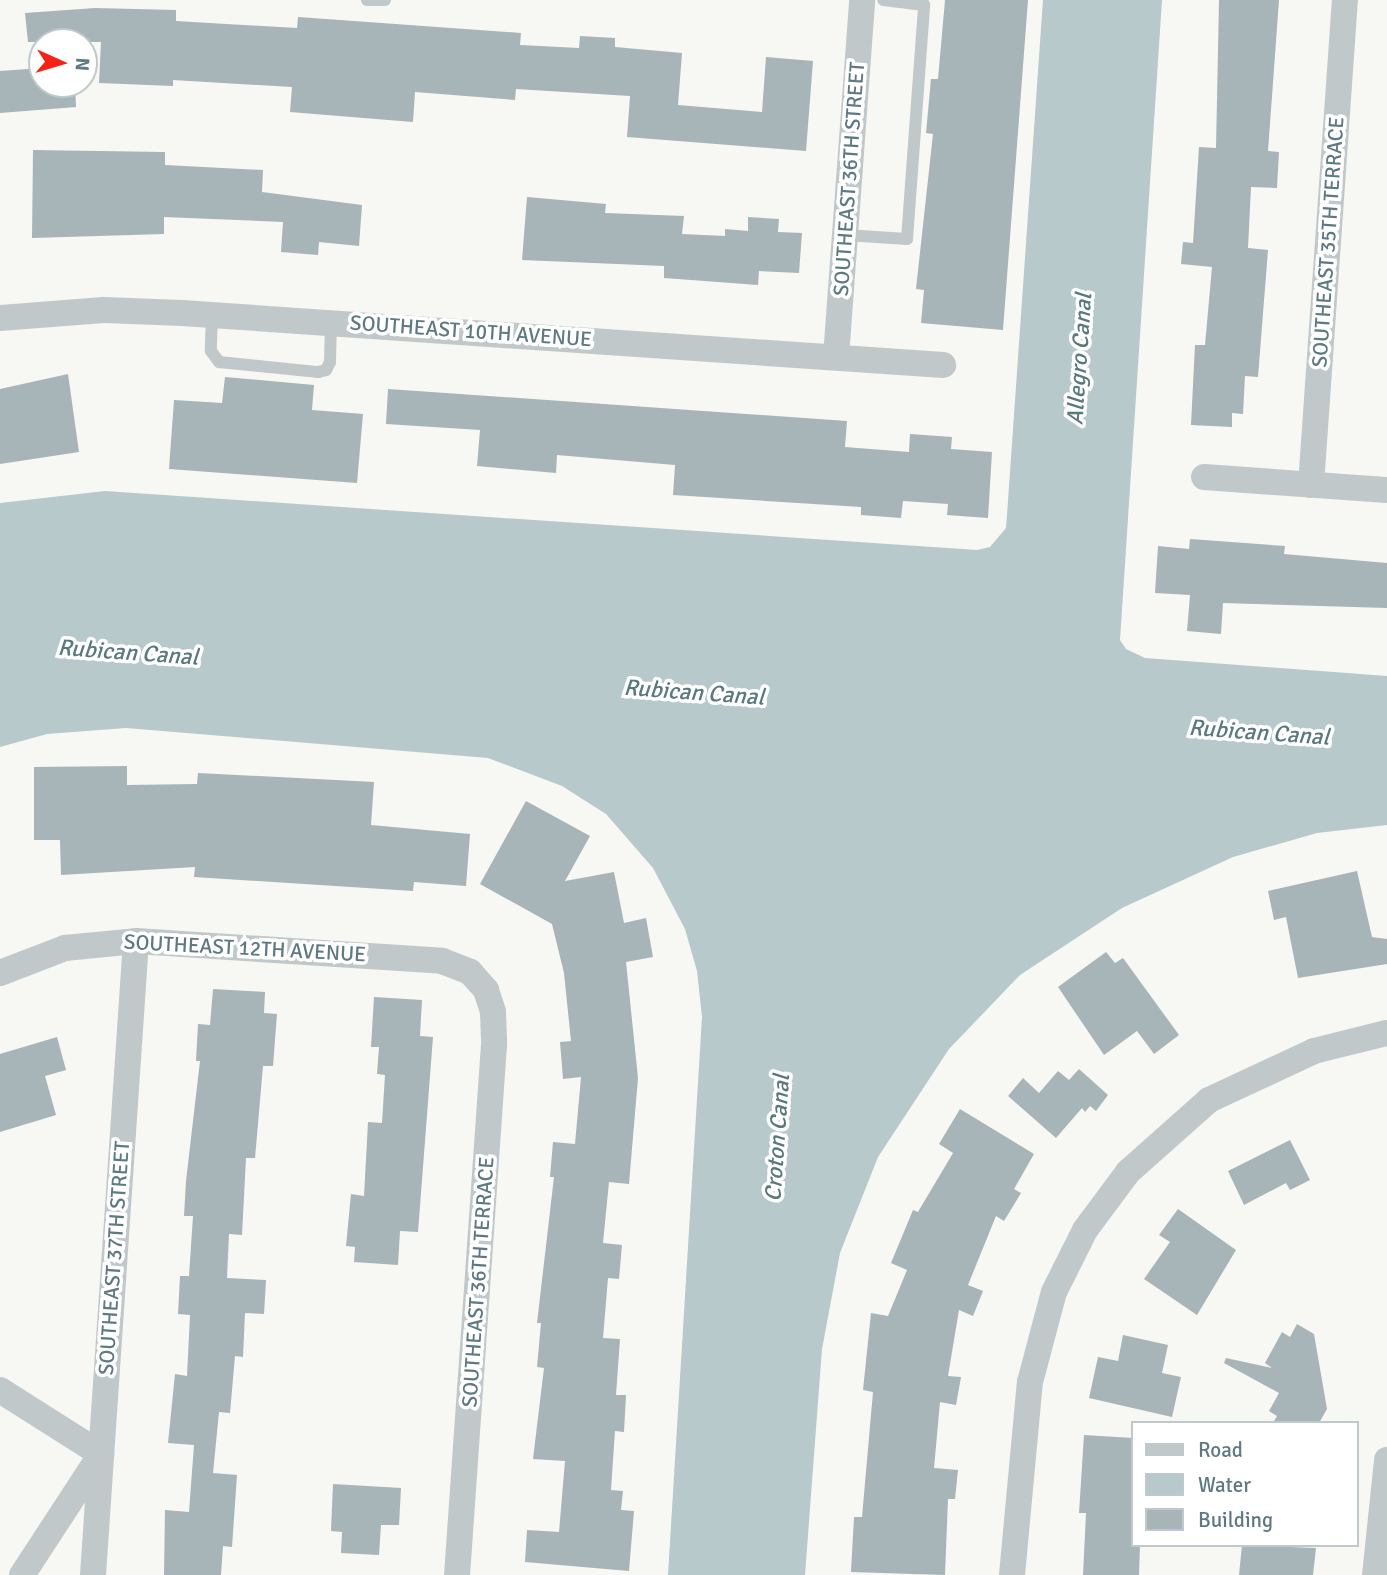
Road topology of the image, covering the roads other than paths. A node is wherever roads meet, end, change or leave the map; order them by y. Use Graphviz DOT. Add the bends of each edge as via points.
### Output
graph roads {
  1 [pos="367,0"];
  2 [pos="385,0"];
  3 [pos="862,0"];
  4 [pos="883,0"];
  5 [pos="1345,0"];
  6 [pos="845,234"];
  7 [pos="212,314"];
  8 [pos="0,318"];
  9 [pos="331,322"];
  10 [pos="836,357"];
  11 [pos="943,365"];
  12 [pos="1204,477"];
  13 [pos="1311,485"];
  14 [pos="1387,490"];
  15 [pos="136,941"];
  16 [pos="0,974"];
  17 [pos="486,990"];
  18 [pos="1387,1033"];
  19 [pos="0,1390"];
  20 [pos="102,1454"];
  21 [pos="1387,1460"];
  22 [pos="22,1575"];
  23 [pos="93,1575"];
  24 [pos="457,1575"];
  25 [pos="1012,1575"];
  26 [pos="1375,1575"];
  1 -- 2 [label="lane"];
  3 -- 6 [label="street, SOUTHEAST 36TH STREET"];
  4 -- 6 [label="lane" via="924,5 907,239"];
  5 -- 13 [label="street, SOUTHEAST 35TH TERRACE"];
  6 -- 10 [label="street, SOUTHEAST 36TH STREET"];
  7 -- 8 [label="street, SOUTHEAST 10TH AVENUE" via="104,310"];
  7 -- 9 [label="street, SOUTHEAST 10TH AVENUE"];
  7 -- 9 [label="lane" via="211,351 219,362 318,372 326,370 330,362"];
  9 -- 10 [label="street, SOUTHEAST 10TH AVENUE"];
  10 -- 11 [label="street, SOUTHEAST 10TH AVENUE"];
  12 -- 13 [label="street"];
  13 -- 14 [label="street"];
  15 -- 16 [label="street, SOUTHEAST 12TH AVENUE" via="65,948"];
  15 -- 17 [label="street, SOUTHEAST 12TH AVENUE" via="442,961 470,972"];
  15 -- 20 [label="street, SOUTHEAST 37TH STREET"];
  17 -- 24 [label="street, SOUTHEAST 36TH TERRACE" via="495,1045"];
  18 -- 25 [label="street" via="1278,1065 1209,1100 1180,1122 1105,1200 1054,1292 1023,1425"];
  19 -- 20 [label="street"];
  20 -- 22 [label="street"];
  20 -- 23 [label="street, SOUTHEAST 37TH STREET"];
  21 -- 26 [label="street"];
}
